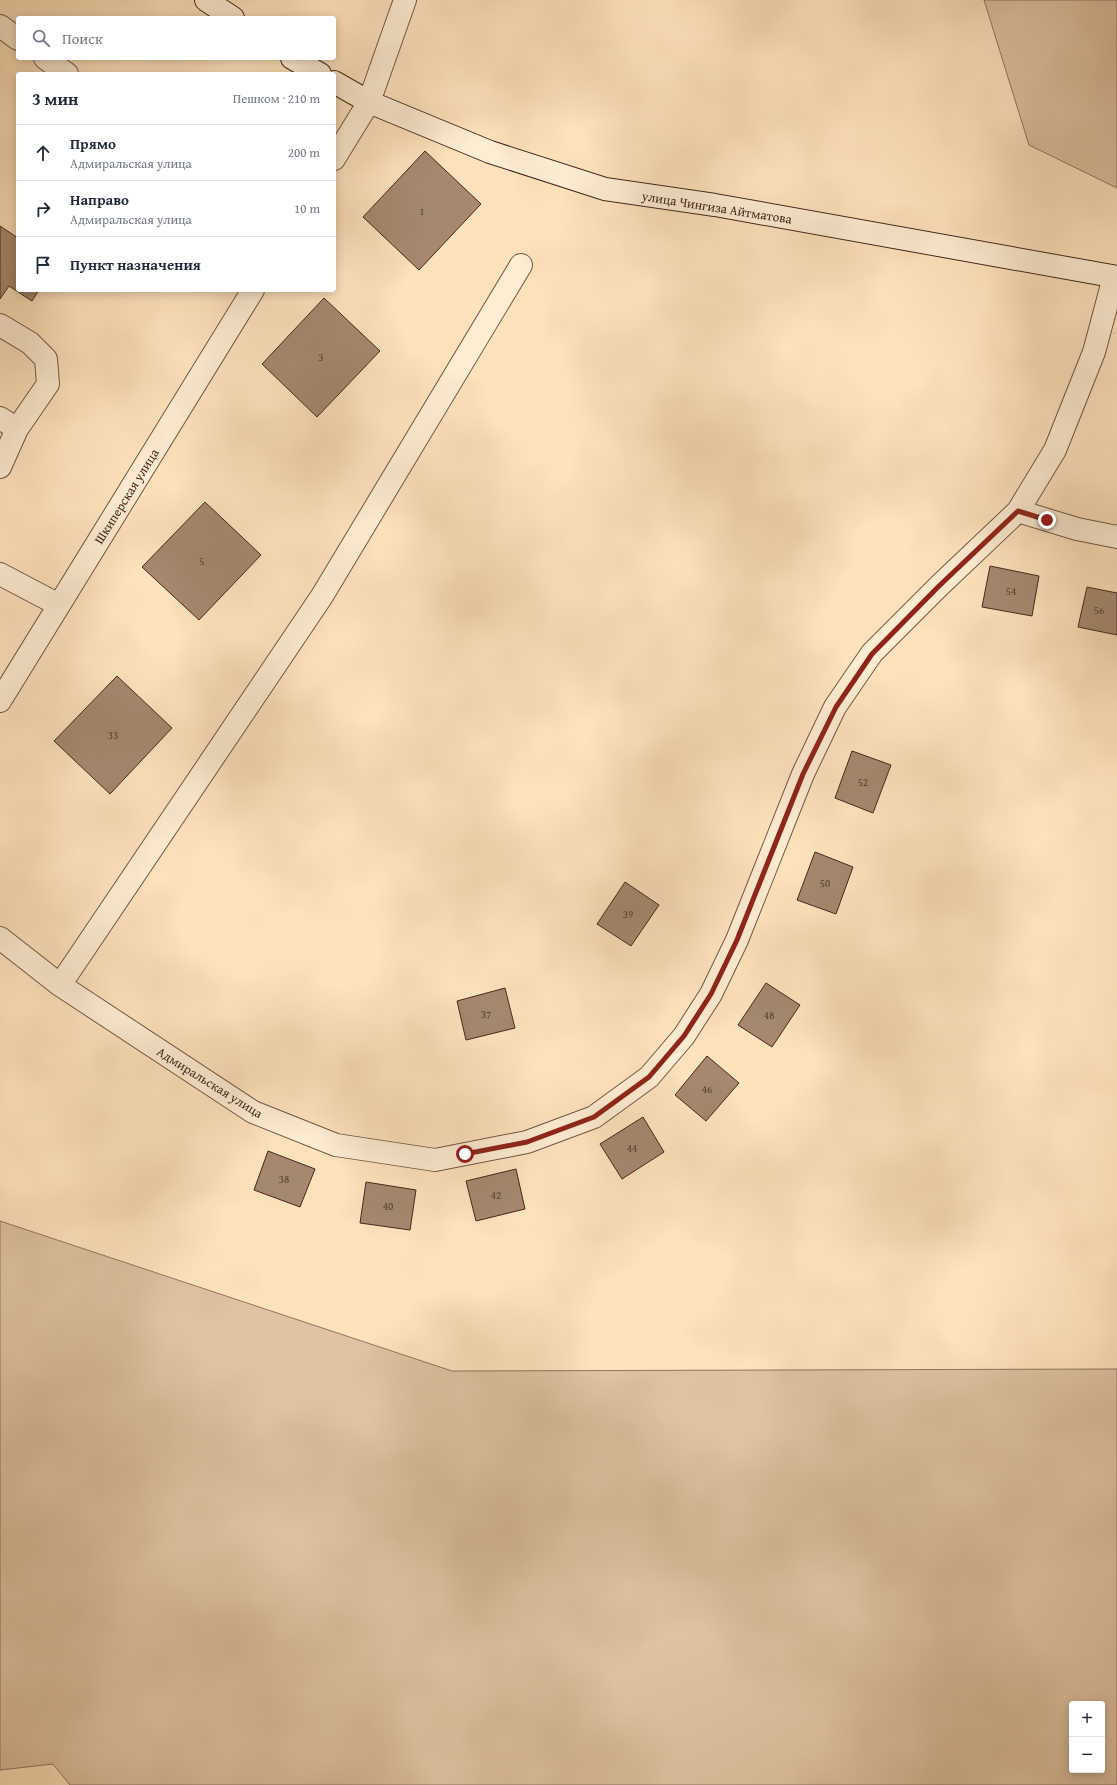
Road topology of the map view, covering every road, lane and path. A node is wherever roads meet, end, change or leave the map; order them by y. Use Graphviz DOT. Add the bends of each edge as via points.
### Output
graph roads {
  1 [pos="206,0"];
  2 [pos="405,0"];
  3 [pos="230,16"];
  4 [pos="0,26"];
  5 [pos="16,38"];
  6 [pos="48,60"];
  7 [pos="296,60"];
  8 [pos="64,72"];
  9 [pos="316,72"];
  10 [pos="336,83"];
  11 [pos="369,102"];
  12 [pos="336,156"];
  13 [pos="521,265"];
  14 [pos="1116,277"];
  15 [pos="252,292"];
  16 [pos="0,325"];
  17 [pos="9,423"];
  18 [pos="0,467"];
  19 [pos="1018,511"];
  20 [pos="1117,537"];
  21 [pos="0,574"];
  22 [pos="59,605"];
  23 [pos="0,701"];
  24 [pos="0,938"];
  25 [pos="60,984"];
  1 -- 3 [label="street"];
  2 -- 11 [label="street"];
  4 -- 5 [label="street"];
  6 -- 8 [label="street"];
  7 -- 9 [label="street"];
  10 -- 11 [label="street, улица Чингиза Айтматова"];
  11 -- 12 [label="street"];
  11 -- 14 [label="street, улица Чингиза Айтматова" via="490,152 604,188 714,205"];
  13 -- 25 [label="street" via="322,596"];
  14 -- 19 [label="street, Адмиральская улица" via="1094,352 1058,443"];
  15 -- 22 [label="street, Шкиперская улица"];
  16 -- 17 [label="street" via="30,343 46,358 48,384"];
  17 -- 18 [label="street"];
  19 -- 20 [label="street" via="1077,529"];
  19 -- 25 [label="street, Адмиральская улица" via="872,654 836,707 803,774 737,940 711,994 684,1036 649,1077 594,1117 527,1142 435,1160 336,1145 253,1112"];
  21 -- 22 [label="street"];
  22 -- 23 [label="street, Шкиперская улица"];
  24 -- 25 [label="street, Адмиральская улица"];
}
